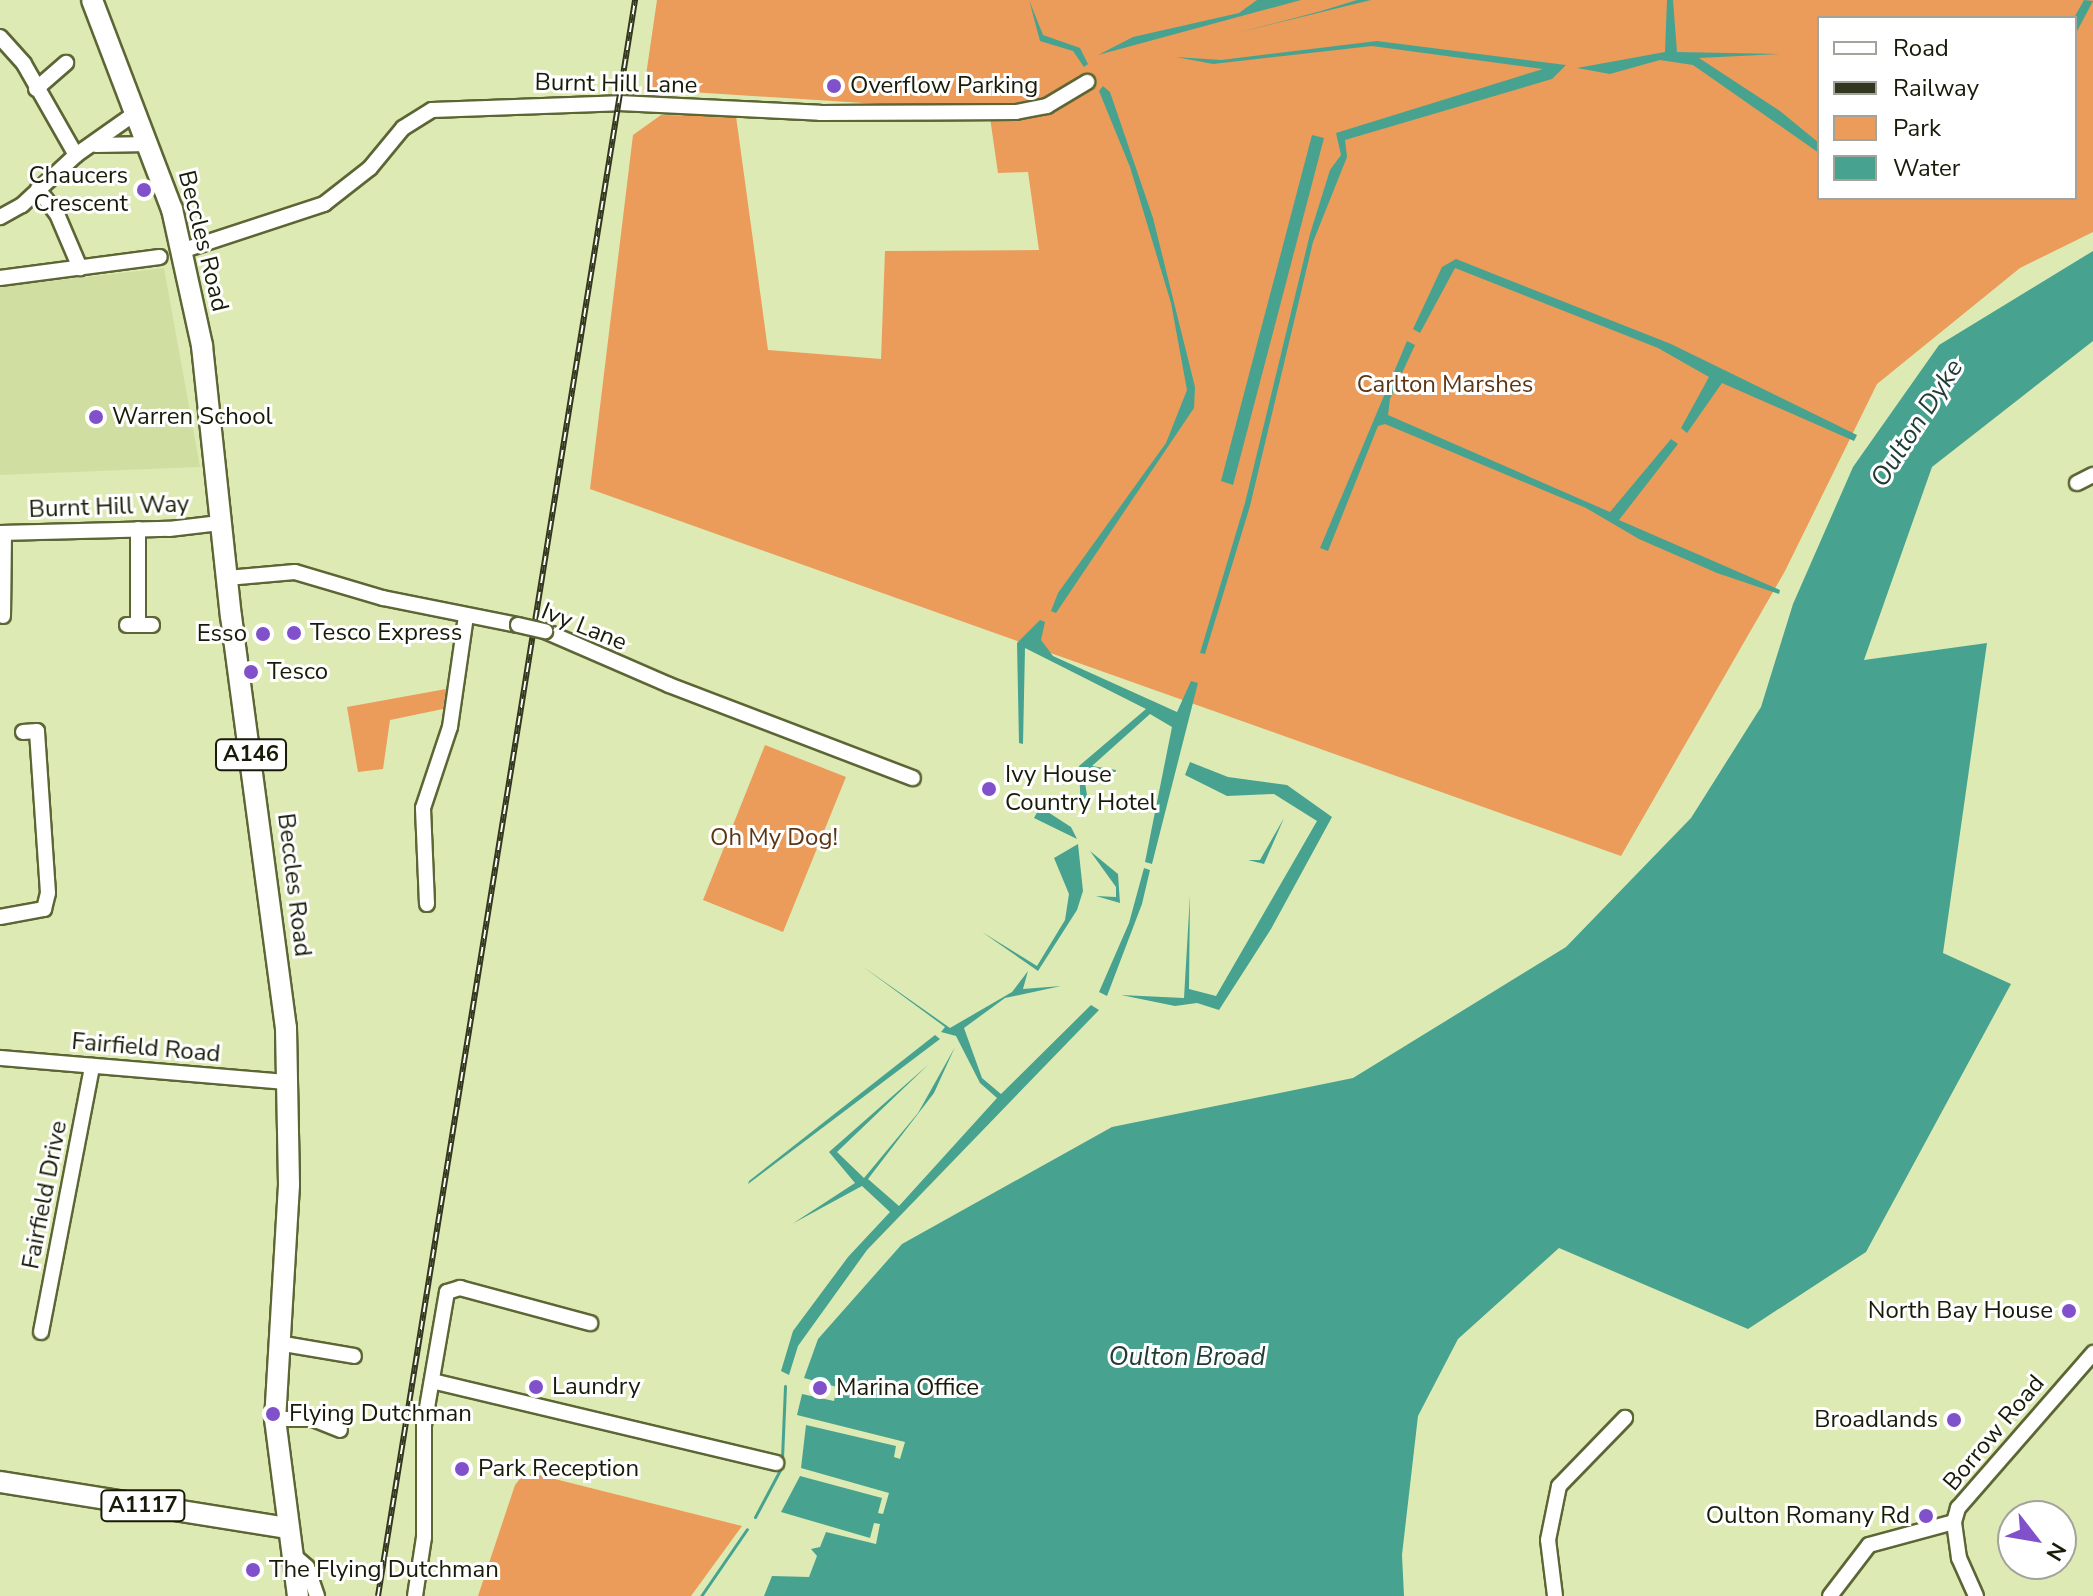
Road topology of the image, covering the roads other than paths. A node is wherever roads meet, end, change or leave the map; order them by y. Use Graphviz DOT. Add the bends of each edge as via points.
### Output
graph roads {
  1 [pos="92,0"];
  2 [pos="4,47"];
  3 [pos="56,66"];
  4 [pos="1087,82"];
  5 [pos="36,89"];
  6 [pos="137,112"];
  7 [pos="149,144"];
  8 [pos="96,145"];
  9 [pos="76,155"];
  10 [pos="38,189"];
  11 [pos="0,217"];
  12 [pos="136,245"];
  13 [pos="181,251"];
  14 [pos="160,257"];
  15 [pos="136,260"];
  16 [pos="80,268"];
  17 [pos="0,278"];
  18 [pos="2093,476"];
  19 [pos="2077,483"];
  20 [pos="220,523"];
  21 [pos="138,529"];
  22 [pos="2,533"];
  23 [pos="227,578"];
  24 [pos="6,616"];
  25 [pos="466,616"];
  26 [pos="139,625"];
  27 [pos="36,730"];
  28 [pos="913,778"];
  29 [pos="427,904"];
  30 [pos="0,917"];
  31 [pos="0,1058"];
  32 [pos="92,1066"];
  33 [pos="288,1082"];
  34 [pos="590,1323"];
  35 [pos="41,1332"];
  36 [pos="278,1343"];
  37 [pos="2093,1353"];
  38 [pos="354,1356"];
  39 [pos="432,1381"];
  40 [pos="1625,1418"];
  41 [pos="275,1419"];
  42 [pos="340,1430"];
  43 [pos="776,1463"];
  44 [pos="0,1482"];
  45 [pos="1954,1522"];
  46 [pos="287,1528"];
  47 [pos="292,1554"];
  48 [pos="298,1596"];
  49 [pos="317,1596"];
  50 [pos="415,1596"];
  51 [pos="1555,1596"];
  52 [pos="1830,1596"];
  53 [pos="1976,1596"];
  1 -- 6 [label="highway, Beccles Road / A146"];
  2 -- 5 [label="street"];
  3 -- 5 [label="street"];
  4 -- 13 [label="street, Burnt Hill Lane" via="1047,106 1016,112 820,113 619,103 432,110 403,128 370,168 324,204"];
  5 -- 9 [label="street"];
  6 -- 7 [label="highway, Beccles Road / A146"];
  6 -- 8 [label="street"];
  7 -- 8 [label="street"];
  7 -- 13 [label="highway, Beccles Road / A146"];
  8 -- 9 [label="street"];
  9 -- 10 [label="street"];
  10 -- 11 [label="street"];
  10 -- 16 [label="street" via="57,214"];
  12 -- 15 [label="street"];
  13 -- 20 [label="highway, Beccles Road / A146" via="202,346"];
  14 -- 15 [label="street"];
  15 -- 16 [label="street"];
  16 -- 17 [label="street"];
  18 -- 19 [label="street"];
  20 -- 21 [label="street, Burnt Hill Way"];
  20 -- 23 [label="highway, Beccles Road / A146"];
  21 -- 22 [label="street, Burnt Hill Way"];
  21 -- 26 [label="street"];
  22 -- 24 [label="street"];
  23 -- 25 [label="street, Ivy Lane" via="286,570"];
  23 -- 33 [label="highway, Beccles Road / A146" via="276,941"];
  25 -- 28 [label="street, Ivy Lane, bridge" via="545,631 669,685"];
  25 -- 29 [label="street" via="450,727 423,808"];
  27 -- 30 [label="street" via="48,893 44,909"];
  31 -- 32 [label="street, Fairfield Road"];
  32 -- 33 [label="street, Fairfield Road"];
  32 -- 35 [label="street, Fairfield Drive"];
  33 -- 36 [label="highway, Beccles Road / A146" via="287,1237"];
  34 -- 39 [label="street" via="453,1289 444,1299"];
  36 -- 38 [label="street"];
  36 -- 41 [label="highway, Beccles Road / A146"];
  37 -- 45 [label="street, Borrow Road" via="1973,1486"];
  39 -- 43 [label="street"];
  39 -- 50 [label="street" via="424,1425 424,1537"];
  40 -- 51 [label="street" via="1559,1486 1548,1540"];
  41 -- 42 [label="street" via="313,1419"];
  41 -- 46 [label="highway, Beccles Road / A146"];
  44 -- 46 [label="highway, A1117"];
  45 -- 52 [label="street" via="1869,1545"];
  45 -- 53 [label="street, Borrow Road" via="1959,1558"];
  46 -- 47 [label="highway, Beccles Road / A146"];
  47 -- 48 [label="highway, A146"];
  47 -- 49 [label="street, Beccles Road" via="307,1567"];
}
